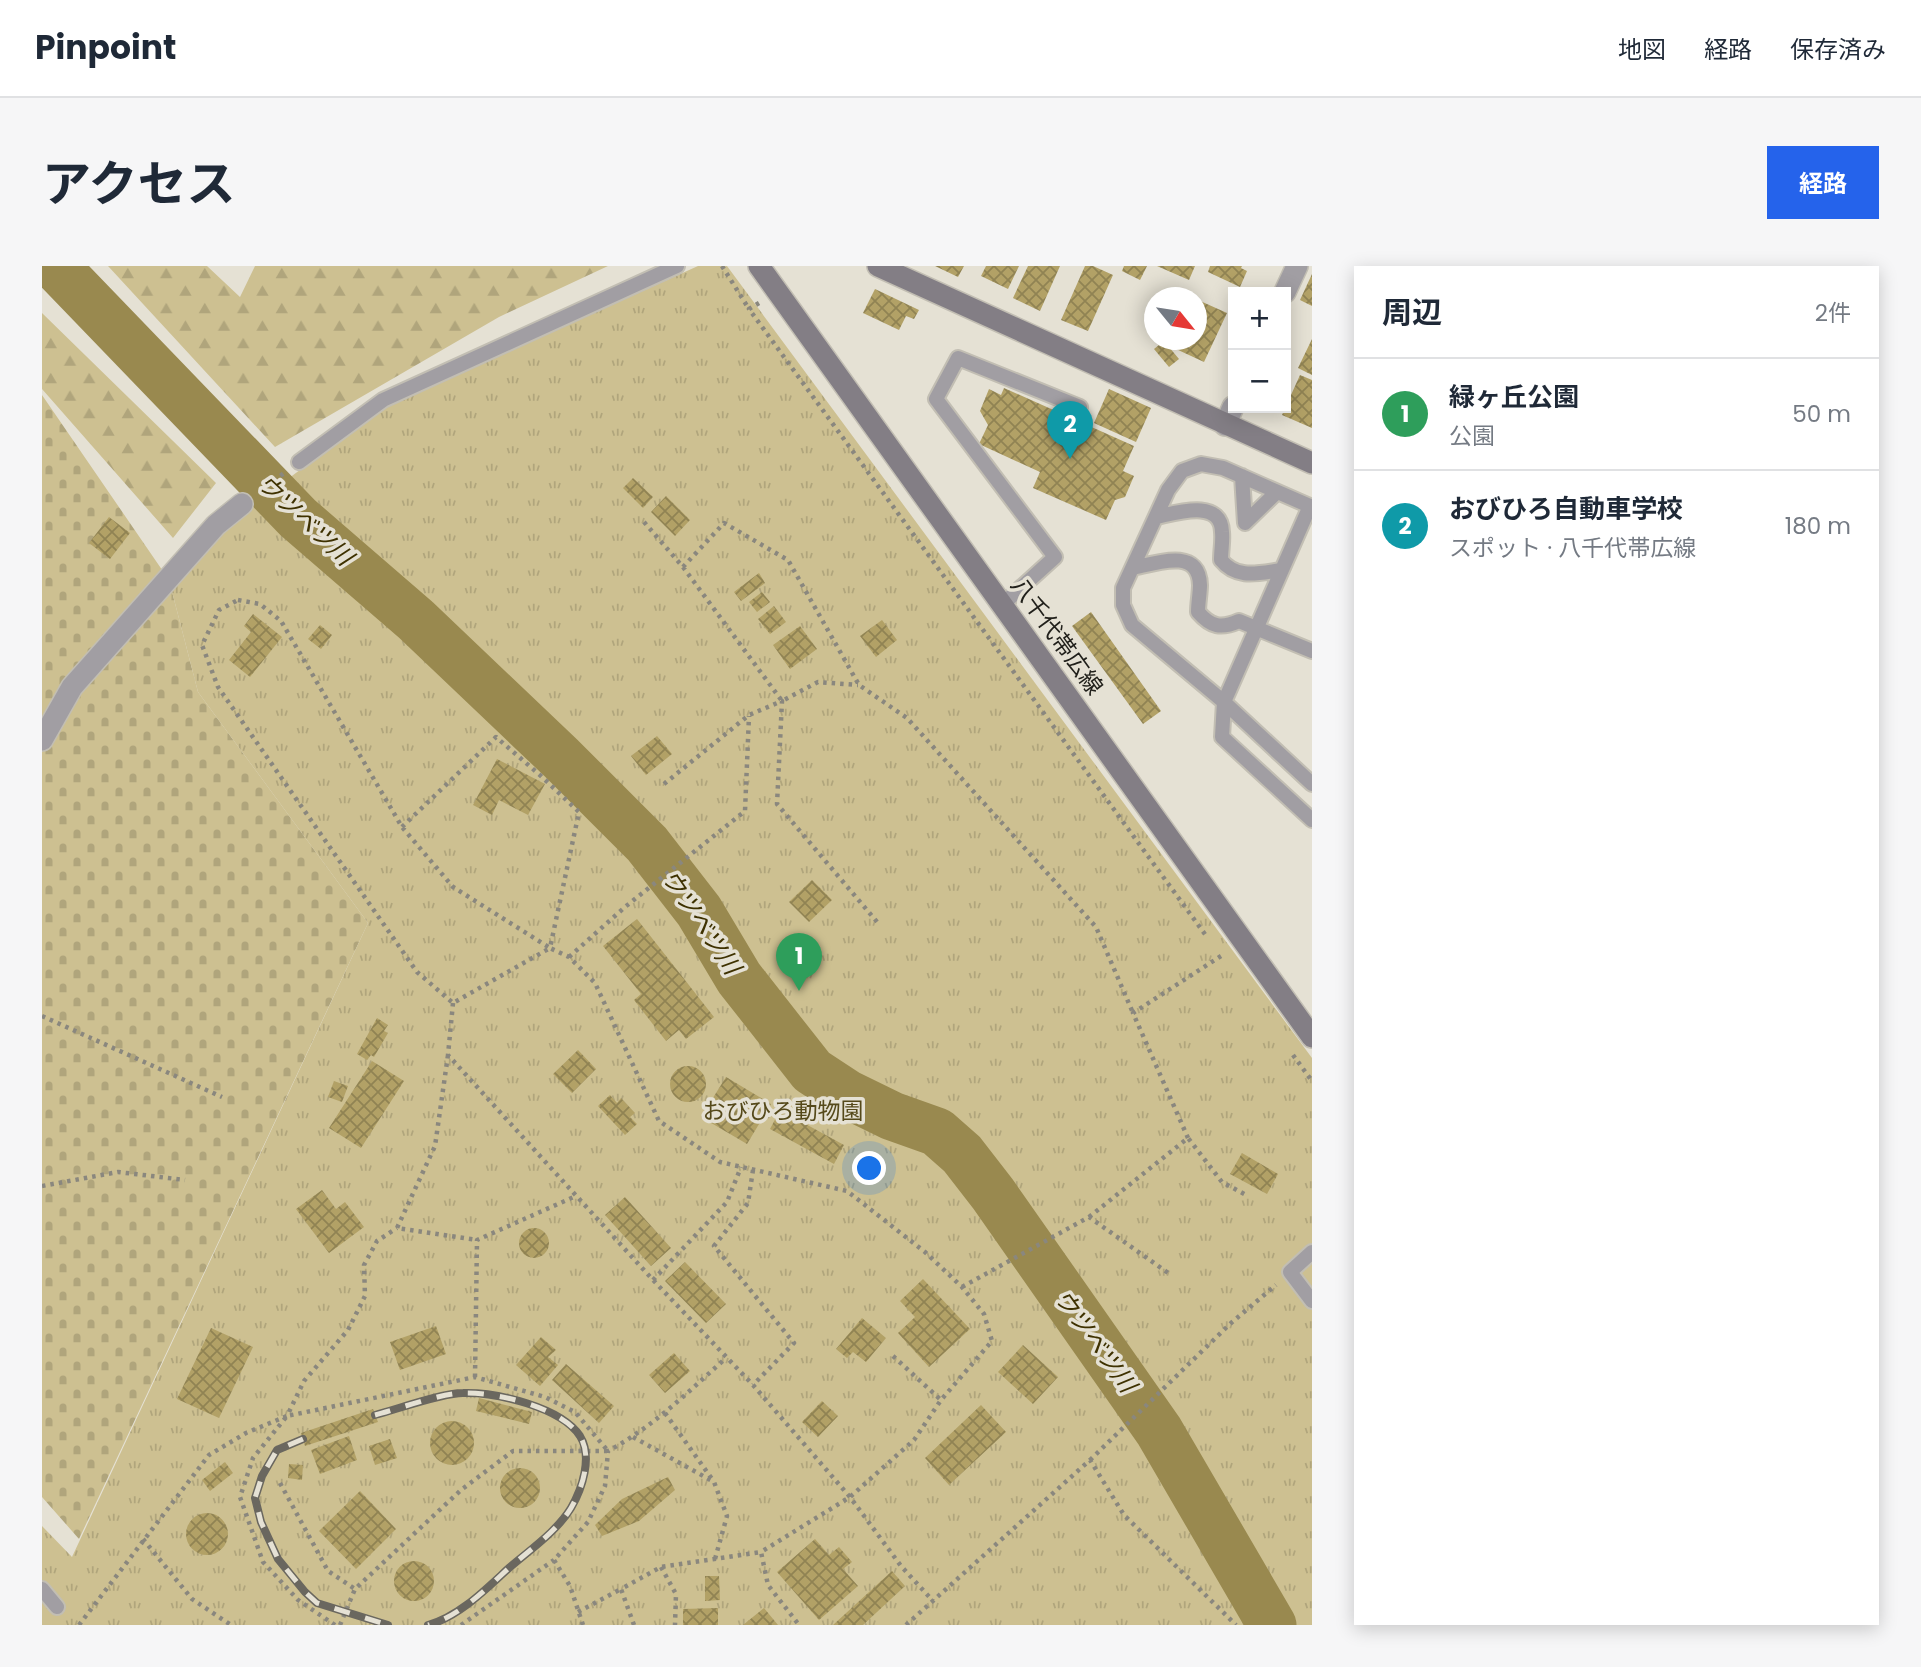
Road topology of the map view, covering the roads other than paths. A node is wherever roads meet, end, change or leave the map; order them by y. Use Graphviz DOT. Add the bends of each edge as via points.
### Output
graph roads {
  1 [pos="677,266"];
  2 [pos="759,266"];
  3 [pos="878,266"];
  4 [pos="1297,266"];
  5 [pos="1287,287"];
  6 [pos="1080,407"];
  7 [pos="1229,416"];
  8 [pos="299,462"];
  9 [pos="1312,463"];
  10 [pos="1242,476"];
  11 [pos="1277,492"];
  12 [pos="242,504"];
  13 [pos="1311,506"];
  14 [pos="1156,517"];
  15 [pos="1133,568"];
  16 [pos="1282,570"];
  17 [pos="1002,605"];
  18 [pos="1257,627"];
  19 [pos="1312,651"];
  20 [pos="1224,702"];
  21 [pos="42,740"];
  22 [pos="1312,784"];
  23 [pos="1312,820"];
  24 [pos="1312,1037"];
  25 [pos="1312,1252"];
  26 [pos="1312,1301"];
  27 [pos="42,1589"];
  28 [pos="57,1607"];
  1 -- 8 [label="lane" via="383,400"];
  2 -- 17 [label="main road, 八千代帯広線"];
  3 -- 7 [label="main road"];
  4 -- 5 [label="street"];
  6 -- 17 [label="lane" via="958,358 936,399 1055,557"];
  7 -- 9 [label="main road"];
  10 -- 11 [label="lane"];
  10 -- 11 [label="lane" via="1245,523"];
  10 -- 14 [label="lane" via="1201,464 1182,471"];
  11 -- 13 [label="lane"];
  12 -- 21 [label="street" via="216,525 72,687"];
  13 -- 16 [label="lane"];
  14 -- 15 [label="lane"];
  14 -- 16 [label="lane" via="1208,510 1223,529 1221,560 1228,569 1241,575"];
  15 -- 18 [label="lane" via="1178,559 1191,564 1198,572 1198,612 1205,620 1214,626 1240,621"];
  15 -- 20 [label="lane" via="1123,588 1123,605 1132,625"];
  16 -- 18 [label="lane"];
  17 -- 24 [label="main road, 八千代帯広線"];
  18 -- 19 [label="lane"];
  18 -- 20 [label="lane"];
  20 -- 22 [label="lane"];
  20 -- 23 [label="lane" via="1222,737"];
  25 -- 26 [label="lane" via="1290,1272"];
  27 -- 28 [label="lane"];
}
